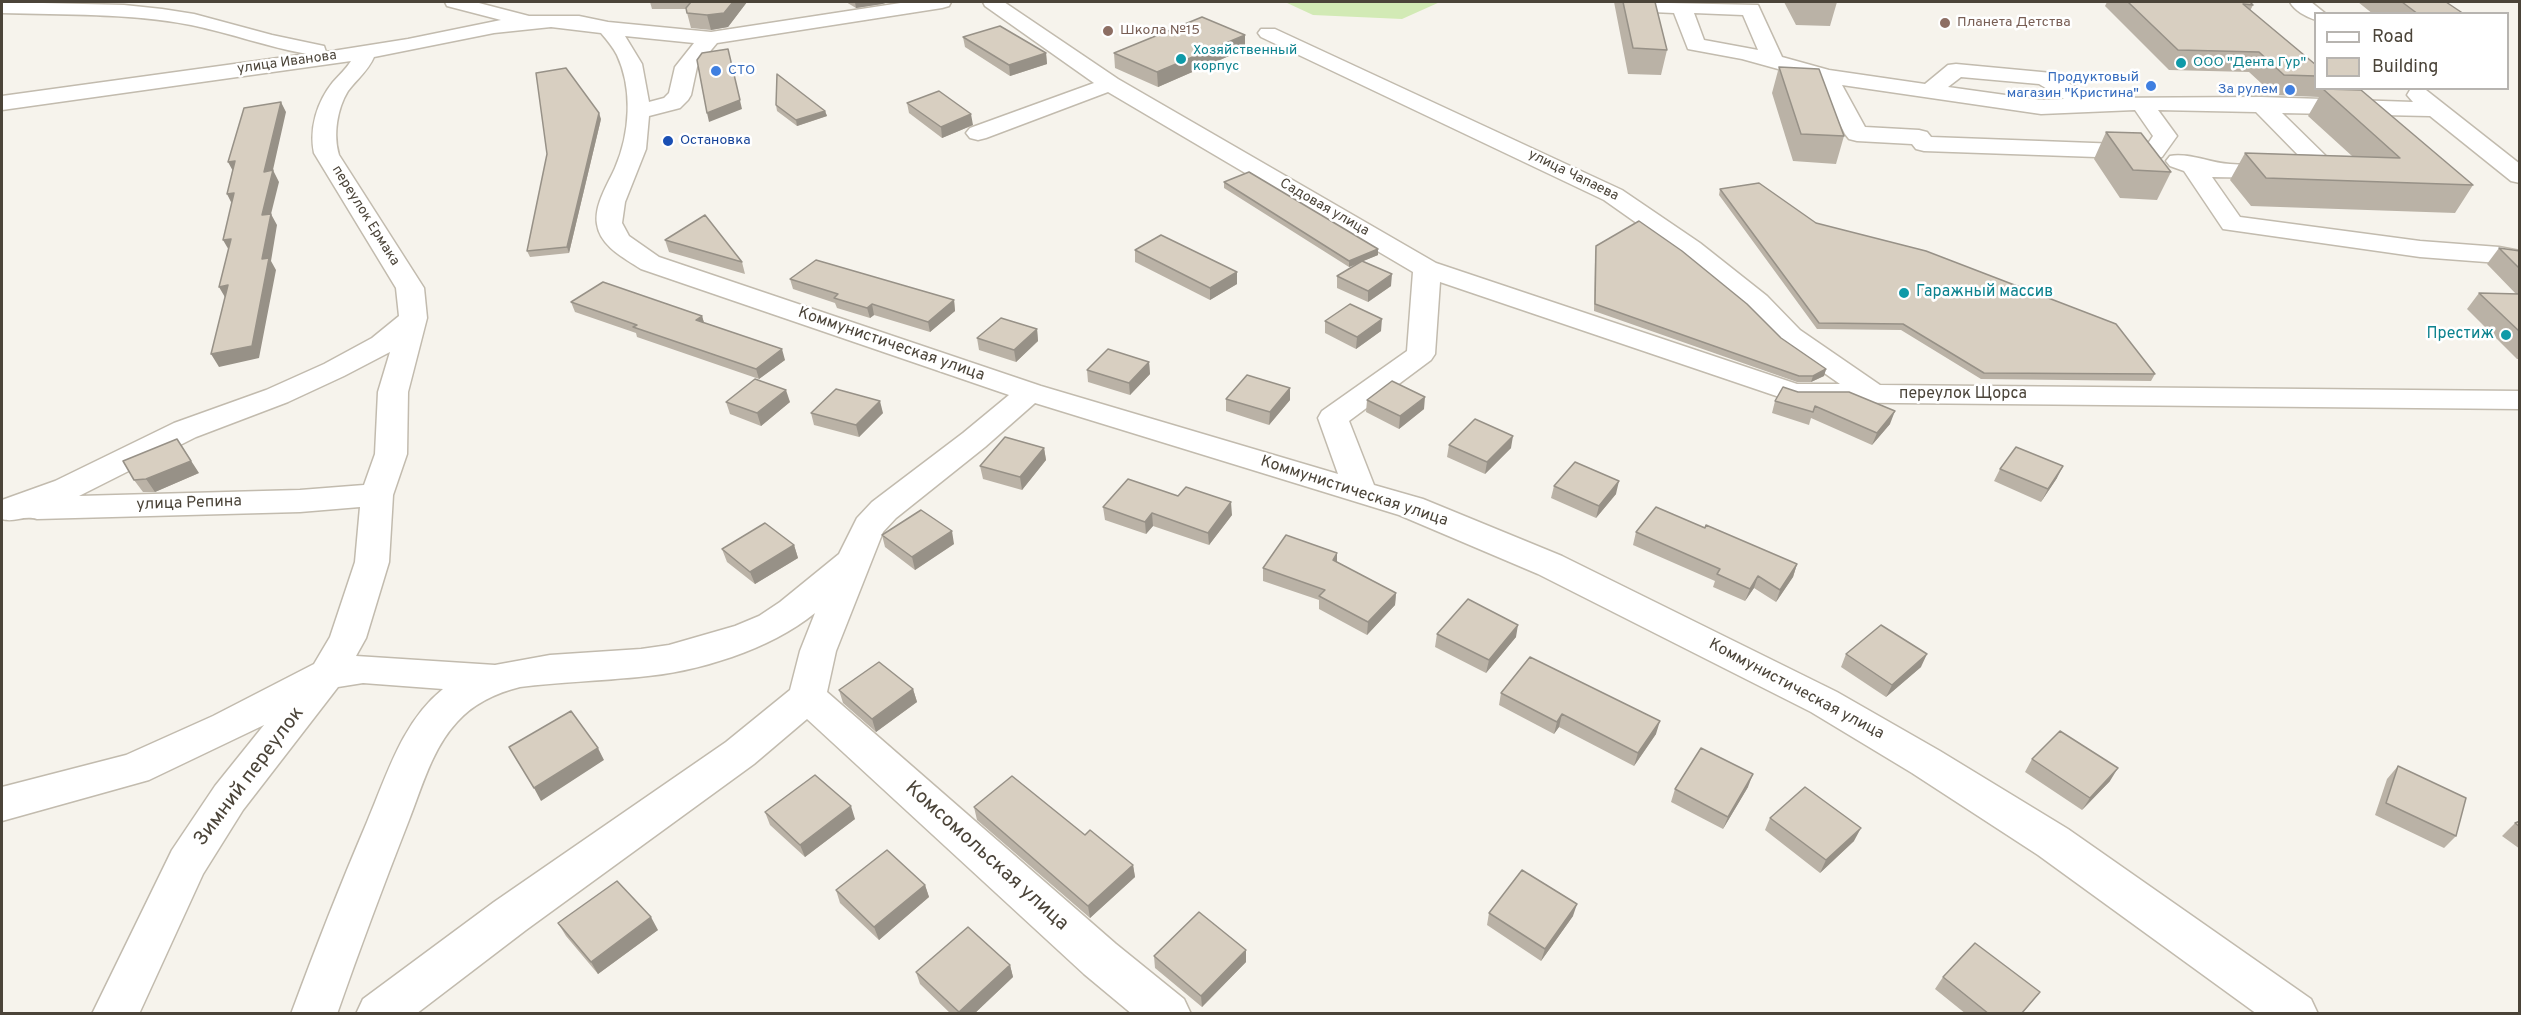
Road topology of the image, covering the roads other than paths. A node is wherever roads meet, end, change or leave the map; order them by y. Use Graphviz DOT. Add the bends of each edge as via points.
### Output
graph roads {
  1 [pos="454,2"];
  2 [pos="942,2"];
  3 [pos="992,2"];
  4 [pos="2299,2"];
  5 [pos="789,5"];
  6 [pos="1630,5"];
  7 [pos="1682,7"];
  8 [pos="4,8"];
  9 [pos="2314,13"];
  10 [pos="590,19"];
  11 [pos="528,21"];
  12 [pos="746,33"];
  13 [pos="1268,33"];
  14 [pos="711,38"];
  15 [pos="355,54"];
  16 [pos="1773,61"];
  17 [pos="1827,76"];
  18 [pos="1110,84"];
  19 [pos="2411,90"];
  20 [pos="2,103"];
  21 [pos="2140,103"];
  22 [pos="2261,104"];
  23 [pos="2435,109"];
  24 [pos="638,112"];
  25 [pos="978,133"];
  26 [pos="2154,152"];
  27 [pos="2195,168"];
  28 [pos="2520,176"];
  29 [pos="2520,260"];
  30 [pos="1427,269"];
  31 [pos="413,318"];
  32 [pos="1030,392"];
  33 [pos="1874,394"];
  34 [pos="2520,400"];
  35 [pos="1360,491"];
  36 [pos="377,495"];
  37 [pos="8,515"];
  38 [pos="854,559"];
  39 [pos="327,674"];
  40 [pos="496,680"];
  41 [pos="807,696"];
  42 [pos="2,804"];
  43 [pos="115,1014"];
  44 [pos="314,1014"];
  45 [pos="379,1014"];
  46 [pos="1168,1014"];
  47 [pos="2295,1014"];
  1 -- 11 [label="street"];
  2 -- 12 [label="street, улица Иванова"];
  3 -- 18 [label="street, Садовая улица"];
  4 -- 9 [label="street"];
  5 -- 12 [label="street"];
  6 -- 7 [label="street"];
  7 -- 16 [label="street" via="1695,45"];
  7 -- 16 [label="street" via="1751,9"];
  8 -- 15 [label="street" via="162,15 220,26 270,42"];
  10 -- 11 [label="street, улица Иванова"];
  10 -- 14 [label="street, улица Иванова"];
  10 -- 24 [label="street, Коммунистическая улица" via="627,54"];
  11 -- 15 [label="street, улица Иванова"];
  12 -- 14 [label="street, улица Иванова"];
  13 -- 33 [label="street, улица Чапаева" via="1613,195 1691,249 1757,302 1790,336"];
  14 -- 24 [label="street" via="686,67 680,95 672,104"];
  15 -- 20 [label="street, улица Иванова"];
  15 -- 31 [label="street, переулок Ермака" via="363,63 332,101 326,152 410,288"];
  16 -- 17 [label="street"];
  17 -- 21 [label="street" via="2041,107"];
  17 -- 26 [label="street" via="1857,134 1919,137 1924,144"];
  18 -- 25 [label="street"];
  18 -- 30 [label="street, Садовая улица"];
  19 -- 23 [label="street"];
  21 -- 22 [label="street"];
  21 -- 26 [label="street" via="2165,136"];
  22 -- 23 [label="street"];
  22 -- 27 [label="street" via="2325,168"];
  23 -- 28 [label="street"];
  24 -- 32 [label="street, Коммунистическая улица" via="635,149 609,214 611,230 623,247 650,263"];
  26 -- 27 [label="street"];
  27 -- 29 [label="street" via="2232,224"];
  30 -- 33 [label="street, переулок Щорса" via="1794,393"];
  30 -- 35 [label="street" via="1421,354 1333,418"];
  31 -- 36 [label="street, Зимний переулок" via="393,392 391,454"];
  31 -- 37 [label="street" via="382,344 334,370 185,430"];
  32 -- 35 [label="street, Коммунистическая улица"];
  32 -- 38 [label="street" via="884,510 869,526"];
  33 -- 34 [label="street, переулок Щорса"];
  35 -- 47 [label="street, Коммунистическая улица" via="1411,507 1550,565 1824,702 2053,842"];
  36 -- 37 [label="street, улица Репина"];
  36 -- 39 [label="street, Зимний переулок" via="372,562 348,638"];
  38 -- 40 [label="street" via="796,609 741,638 658,661 536,670"];
  38 -- 41 [label="street" via="819,651"];
  39 -- 40 [label="street" via="363,669"];
  39 -- 42 [label="street" via="227,727 135,769"];
  39 -- 43 [label="street, Зимний переулок" via="230,798 187,863"];
  40 -- 44 [label="street" via="456,700 429,730 343,930"];
  41 -- 45 [label="street" via="740,753"];
  41 -- 46 [label="street, Комсомольская улица" via="1100,959"];
}
